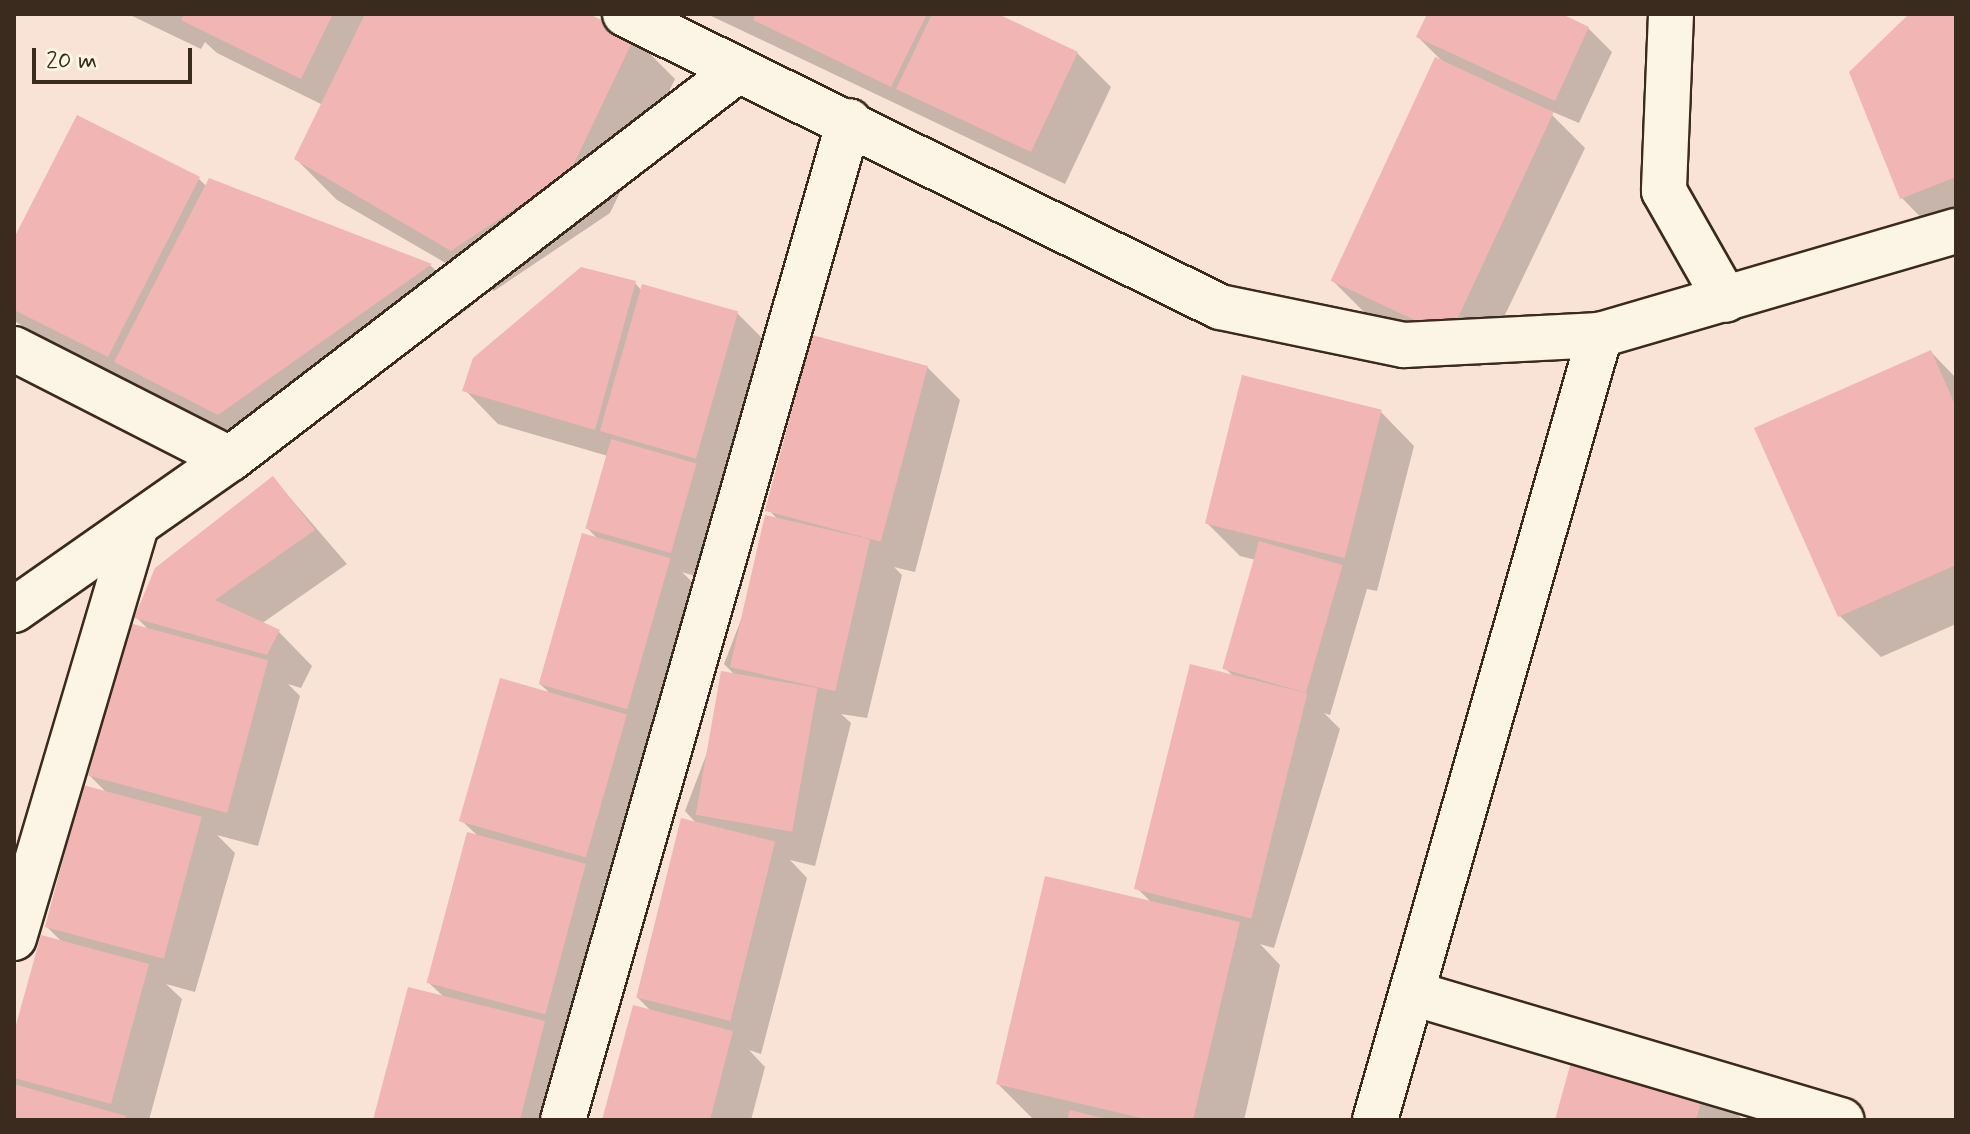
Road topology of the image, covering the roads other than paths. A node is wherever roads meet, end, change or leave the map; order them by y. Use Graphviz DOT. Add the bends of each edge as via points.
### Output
graph roads {
  1 [pos="625,14"];
  2 [pos="1671,14"];
  3 [pos="737,71"];
  4 [pos="849,121"];
  5 [pos="1956,231"];
  6 [pos="1726,300"];
  7 [pos="1600,335"];
  8 [pos="14,349"];
  9 [pos="230,459"];
  10 [pos="136,525"];
  11 [pos="14,610"];
  12 [pos="14,938"];
  13 [pos="1412,993"];
  14 [pos="563,1120"];
  15 [pos="1375,1120"];
  16 [pos="1842,1120"];
  1 -- 3 [label="street"];
  2 -- 6 [label="street" via="1664,191"];
  3 -- 4 [label="street"];
  3 -- 9 [label="street"];
  4 -- 7 [label="street" via="1220,307 1404,345"];
  4 -- 14 [label="street"];
  5 -- 6 [label="street"];
  6 -- 7 [label="street"];
  7 -- 13 [label="street"];
  8 -- 9 [label="street"];
  9 -- 10 [label="street"];
  10 -- 11 [label="street"];
  10 -- 12 [label="street"];
  13 -- 15 [label="street"];
  13 -- 16 [label="street"];
}
